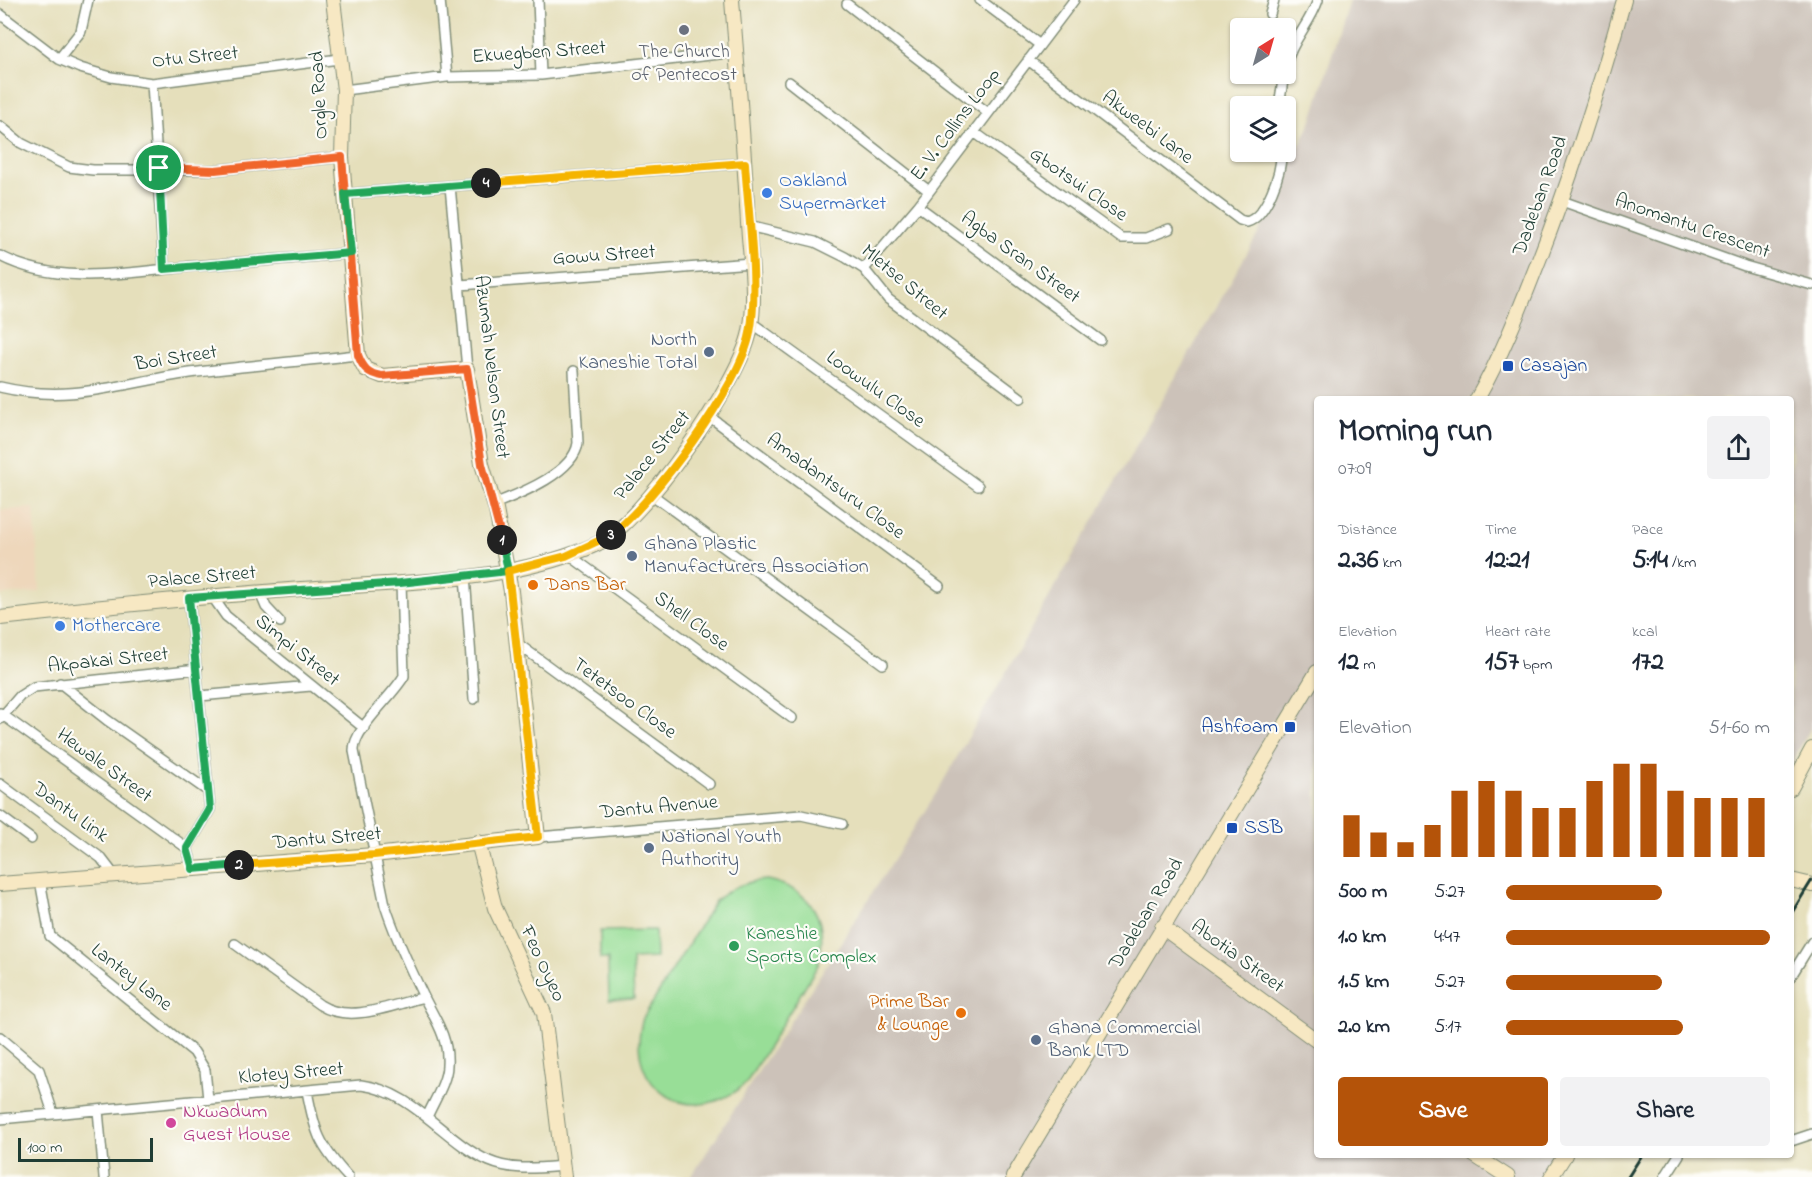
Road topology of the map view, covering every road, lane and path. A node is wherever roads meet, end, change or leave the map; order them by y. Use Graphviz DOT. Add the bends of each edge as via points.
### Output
graph roads {
  1 [pos="88,0"];
  2 [pos="333,0"];
  3 [pos="440,0"];
  4 [pos="538,0"];
  5 [pos="732,0"];
  6 [pos="980,0"];
  7 [pos="1074,0"];
  8 [pos="1275,0"];
  9 [pos="1318,0"];
  10 [pos="1624,0"];
  11 [pos="847,4"];
  12 [pos="0,14"];
  13 [pos="1270,14"];
  14 [pos="1296,39"];
  15 [pos="1040,45"];
  16 [pos="736,52"];
  17 [pos="59,59"];
  18 [pos="339,59"];
  19 [pos="1028,60"];
  20 [pos="541,75"];
  21 [pos="447,77"];
  22 [pos="789,82"];
  23 [pos="152,83"];
  24 [pos="344,90"];
  25 [pos="988,113"];
  26 [pos="0,126"];
  27 [pos="974,132"];
  28 [pos="342,157"];
  29 [pos="1280,162"];
  30 [pos="745,163"];
  31 [pos="159,168"];
  32 [pos="450,186"];
  33 [pos="929,191"];
  34 [pos="345,194"];
  35 [pos="1562,201"];
  36 [pos="918,206"];
  37 [pos="748,226"];
  38 [pos="1169,229"];
  39 [pos="351,253"];
  40 [pos="0,256"];
  41 [pos="751,263"];
  42 [pos="164,269"];
  43 [pos="864,269"];
  44 [pos="460,285"];
  45 [pos="1812,285"];
  46 [pos="752,323"];
  47 [pos="1100,340"];
  48 [pos="358,355"];
  49 [pos="467,369"];
  50 [pos="574,372"];
  51 [pos="0,387"];
  52 [pos="1479,396"];
  53 [pos="1021,398"];
  54 [pos="710,417"];
  55 [pos="978,486"];
  56 [pos="651,494"];
  57 [pos="494,504"];
  58 [pos="569,555"];
  59 [pos="508,571"];
  60 [pos="465,576"];
  61 [pos="400,583"];
  62 [pos="939,585"];
  63 [pos="260,593"];
  64 [pos="212,596"];
  65 [pos="189,598"];
  66 [pos="0,618"];
  67 [pos="280,622"];
  68 [pos="518,644"];
  69 [pos="882,664"];
  70 [pos="197,669"];
  71 [pos="1314,677"];
  72 [pos="60,683"];
  73 [pos="311,686"];
  74 [pos="201,696"];
  75 [pos="474,699"];
  76 [pos="1,716"];
  77 [pos="792,718"];
  78 [pos="364,728"];
  79 [pos="1812,749"];
  80 [pos="1794,782"];
  81 [pos="0,784"];
  82 [pos="709,784"];
  83 [pos="208,791"];
  84 [pos="0,816"];
  85 [pos="842,824"];
  86 [pos="538,837"];
  87 [pos="31,839"];
  88 [pos="478,842"];
  89 [pos="187,848"];
  90 [pos="374,855"];
  91 [pos="193,869"];
  92 [pos="114,875"];
  93 [pos="40,880"];
  94 [pos="1794,881"];
  95 [pos="0,884"];
  96 [pos="1812,885"];
  97 [pos="1162,927"];
  98 [pos="1812,942"];
  99 [pos="235,944"];
  100 [pos="1794,971"];
  101 [pos="424,997"];
  102 [pos="0,1037"];
  103 [pos="1314,1039"];
  104 [pos="307,1091"];
  105 [pos="208,1099"];
  106 [pos="98,1110"];
  107 [pos="53,1113"];
  108 [pos="428,1117"];
  109 [pos="0,1119"];
  110 [pos="1812,1134"];
  111 [pos="1794,1140"];
  112 [pos="1479,1158"];
  113 [pos="1563,1158"];
  114 [pos="1677,1158"];
  115 [pos="563,1172"];
  116 [pos="104,1177"];
  117 [pos="348,1177"];
  118 [pos="1013,1177"];
  119 [pos="1508,1177"];
  120 [pos="1551,1177"];
  121 [pos="1665,1177"];
  1 -- 17 [label="street" via="81,31"];
  2 -- 18 [label="street, Orgle Road"];
  3 -- 21 [label="street"];
  4 -- 20 [label="street"];
  5 -- 16 [label="street, Palace Street"];
  6 -- 15 [label="street"];
  7 -- 15 [label="street, E. V. Collins Loop"];
  8 -- 13 [label="street"];
  9 -- 14 [label="street"];
  10 -- 35 [label="street, Dadeban Road"];
  11 -- 25 [label="street"];
  12 -- 17 [label="street, Otu Street"];
  15 -- 19 [label="street, E. V. Collins Loop"];
  16 -- 20 [label="street, Ekuegben Street"];
  16 -- 30 [label="street, Palace Street"];
  17 -- 23 [label="street, Otu Street" via="111,77"];
  18 -- 23 [label="street, Otu Street"];
  18 -- 24 [label="street, Orgle Road"];
  19 -- 25 [label="street, E. V. Collins Loop"];
  19 -- 29 [label="street, Akweebi Lane" via="1237,218 1247,222 1258,215"];
  20 -- 21 [label="street, Ekuegben Street"];
  21 -- 24 [label="street, Ekuegben Street"];
  22 -- 33 [label="street"];
  23 -- 31 [label="street"];
  24 -- 28 [label="street, Orgle Road"];
  25 -- 27 [label="street, E. V. Collins Loop"];
  26 -- 31 [label="street" via="21,142 69,166 93,170"];
  27 -- 33 [label="street, E. V. Collins Loop"];
  27 -- 38 [label="street, Gbotsui Close" via="1121,238 1146,238"];
  28 -- 31 [label="street" via="215,170"];
  28 -- 34 [label="street, Orgle Road"];
  30 -- 32 [label="street"];
  30 -- 37 [label="street, Palace Street"];
  31 -- 42 [label="street"];
  32 -- 34 [label="street"];
  32 -- 44 [label="street, Azumah Nelson Street"];
  33 -- 36 [label="street, E. V. Collins Loop"];
  34 -- 39 [label="street, Orgle Road"];
  35 -- 45 [label="street, Anomantu Crescent" via="1745,266"];
  35 -- 52 [label="street, Dadeban Road"];
  36 -- 43 [label="street, E. V. Collins Loop"];
  36 -- 47 [label="street, Agba Sran Street"];
  37 -- 41 [label="street, Palace Street"];
  37 -- 43 [label="street, Mletse Street" via="815,242"];
  39 -- 42 [label="street"];
  39 -- 48 [label="street, Orgle Road"];
  40 -- 42 [label="street" via="20,267 55,273 112,275"];
  41 -- 44 [label="street, Gowu Street"];
  41 -- 46 [label="street, Palace Street"];
  43 -- 53 [label="street, Mletse Street" via="888,299"];
  44 -- 49 [label="street, Azumah Nelson Street"];
  46 -- 54 [label="street, Palace Street" via="739,368"];
  46 -- 55 [label="street, Loowulu Close"];
  48 -- 49 [label="street" via="365,369 382,376"];
  48 -- 51 [label="street, Boi Street" via="188,374 66,395"];
  49 -- 57 [label="street, Azumah Nelson Street" via="482,464"];
  50 -- 57 [label="street" via="576,451 544,482"];
  54 -- 56 [label="street, Palace Street"];
  54 -- 62 [label="street, Amadantsuru Close"];
  56 -- 58 [label="street, Palace Street" via="614,533"];
  56 -- 69 [label="street"];
  57 -- 59 [label="street, Azumah Nelson Street"];
  58 -- 59 [label="street, Palace Street"];
  58 -- 77 [label="street, Shell Close"];
  59 -- 60 [label="street, Palace Street"];
  59 -- 68 [label="street, Azumah Nelson Street"];
  60 -- 61 [label="street, Palace Street"];
  60 -- 75 [label="street"];
  61 -- 63 [label="street, Palace Street"];
  61 -- 78 [label="street" via="404,676"];
  63 -- 64 [label="street, Palace Street"];
  63 -- 67 [label="street" via="266,607"];
  64 -- 65 [label="street, Palace Street"];
  64 -- 73 [label="street, Simpi Street" via="226,615"];
  65 -- 66 [label="street, Palace Street"];
  65 -- 70 [label="street"];
  68 -- 82 [label="street, Tetetsoo Close"];
  68 -- 86 [label="street, Azumah Nelson Street"];
  70 -- 72 [label="street, Akpakai Street"];
  70 -- 74 [label="street"];
  71 -- 97 [label="street, Dadeban Road"];
  72 -- 76 [label="street, Akpakai Street" via="29,689"];
  72 -- 83 [label="street"];
  73 -- 74 [label="street"];
  73 -- 78 [label="street, Simpi Street"];
  74 -- 83 [label="street"];
  76 -- 89 [label="street, Hewale Street"];
  78 -- 90 [label="street" via="354,751"];
  79 -- 80 [label="street"];
  81 -- 92 [label="street, Dantu Link" via="100,858"];
  83 -- 89 [label="street" via="209,815"];
  84 -- 87 [label="street"];
  85 -- 86 [label="street, Dantu Avenue" via="801,815"];
  86 -- 88 [label="street, Dantu Avenue"];
  88 -- 90 [label="street, Dantu Street"];
  88 -- 115 [label="street, Feo Oyeo" via="495,908 544,1013"];
  89 -- 91 [label="street"];
  90 -- 91 [label="street, Dantu Street"];
  90 -- 101 [label="street" via="390,921"];
  91 -- 92 [label="street, Dantu Street"];
  92 -- 93 [label="street, Dantu Street"];
  93 -- 95 [label="street, Dantu Street"];
  93 -- 105 [label="street, Lantey Lane" via="50,936 194,1052 205,1070"];
  94 -- 96 [label="street"];
  97 -- 103 [label="street, Abotia Street"];
  97 -- 118 [label="street, Dadeban Road"];
  98 -- 100 [label="street"];
  99 -- 101 [label="street" via="320,1005 336,1012 352,1014"];
  101 -- 108 [label="street" via="442,1030 447,1067"];
  102 -- 107 [label="street" via="39,1070"];
  104 -- 105 [label="street, Klotey Street"];
  104 -- 108 [label="street, Klotey Street" via="373,1087 407,1102"];
  104 -- 117 [label="street" via="321,1144"];
  105 -- 106 [label="street, Klotey Street"];
  106 -- 107 [label="street, Klotey Street"];
  106 -- 116 [label="street"];
  107 -- 109 [label="street, Klotey Street"];
  108 -- 115 [label="street, Klotey Street" via="489,1161 515,1168"];
  110 -- 111 [label="street"];
  112 -- 119 [label="street"];
  113 -- 120 [label="street"];
  114 -- 121 [label="street"];
}
